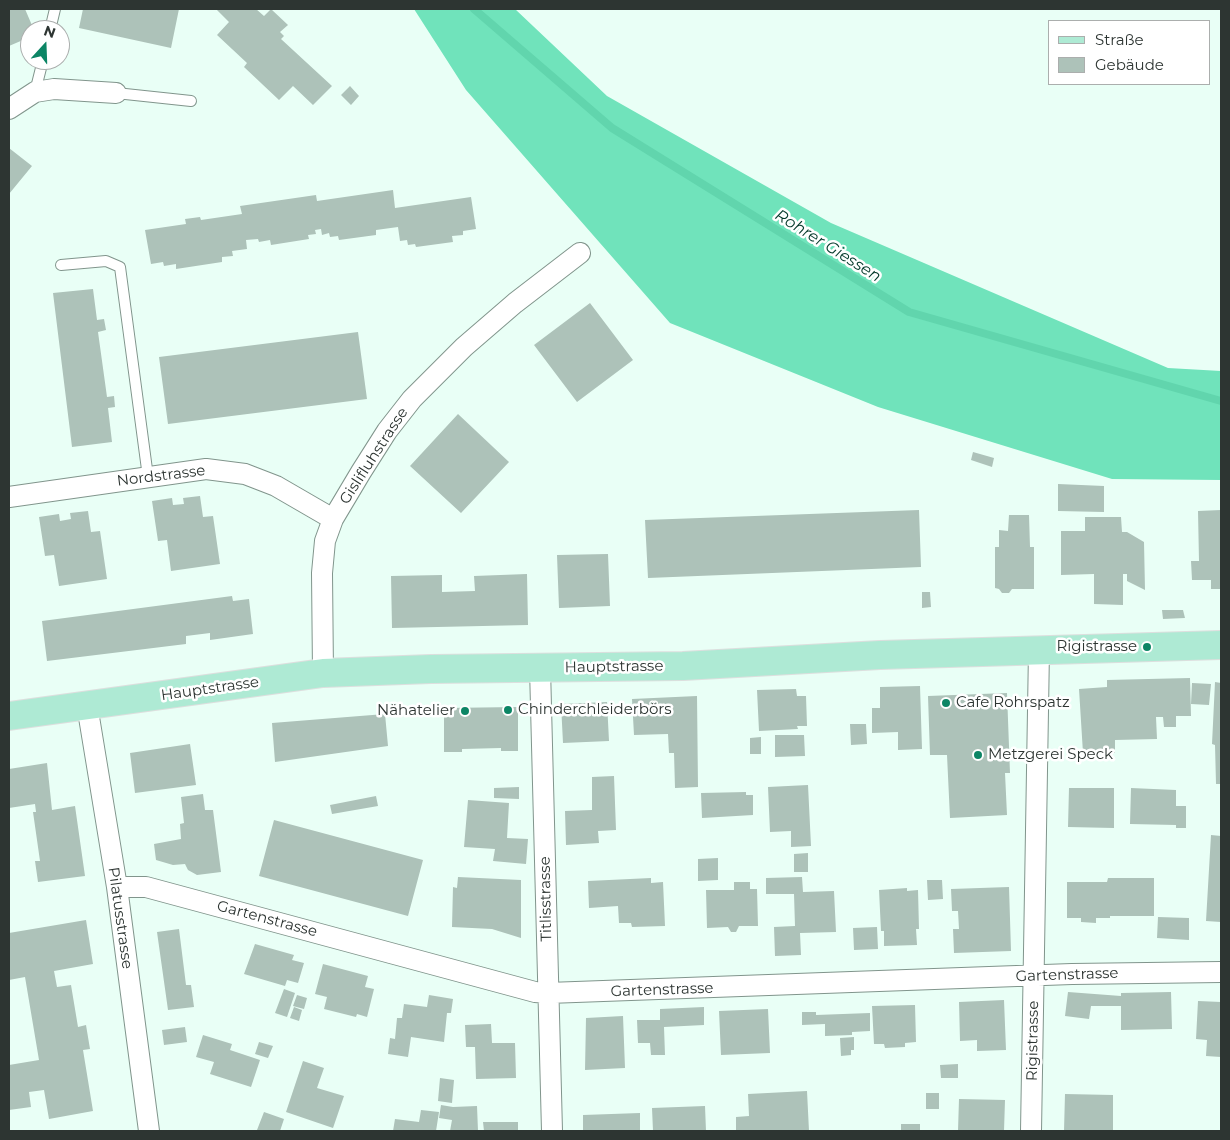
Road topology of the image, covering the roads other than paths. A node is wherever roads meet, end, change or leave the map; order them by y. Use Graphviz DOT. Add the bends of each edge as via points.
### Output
graph roads {
  1 [pos="40,70"];
  2 [pos="35,92"];
  3 [pos="116,93"];
  4 [pos="191,101"];
  5 [pos="9,109"];
  6 [pos="580,253"];
  7 [pos="61,265"];
  8 [pos="148,478"];
  9 [pos="9,497"];
  10 [pos="333,519"];
  11 [pos="1221,645"];
  12 [pos="1039,650"];
  13 [pos="540,668"];
  14 [pos="323,673"];
  15 [pos="86,705"];
  16 [pos="9,716"];
  17 [pos="116,887"];
  18 [pos="1221,972"];
  19 [pos="1034,975"];
  20 [pos="548,993"];
  21 [pos="149,1131"];
  22 [pos="552,1131"];
  23 [pos="1031,1131"];
  1 -- 2 [label="lane"];
  2 -- 3 [label="street" via="54,89"];
  2 -- 5 [label="street"];
  3 -- 4 [label="lane"];
  6 -- 10 [label="street, Gislifluhstrasse" via="464,346 412,400 387,430"];
  7 -- 8 [label="lane" via="106,261 120,267"];
  8 -- 9 [label="street, Nordstrasse"];
  8 -- 10 [label="street, Nordstrasse" via="206,469 245,474 276,486"];
  10 -- 14 [label="street, Gislifluhstrasse" via="325,540 322,573"];
  11 -- 12 [label="main road, Hauptstrasse"];
  12 -- 13 [label="main road, Hauptstrasse" via="683,666"];
  12 -- 19 [label="street, Rigistrasse"];
  13 -- 14 [label="main road, Hauptstrasse"];
  13 -- 20 [label="street, Titlisstrasse"];
  14 -- 15 [label="main road, Hauptstrasse"];
  15 -- 16 [label="main road, Hauptstrasse"];
  15 -- 17 [label="street, Pilatusstrasse"];
  17 -- 20 [label="street, Gartenstrasse" via="146,887"];
  17 -- 21 [label="street, Pilatusstrasse"];
  18 -- 19 [label="street, Gartenstrasse"];
  19 -- 20 [label="street, Gartenstrasse"];
  19 -- 23 [label="street, Rigistrasse"];
  20 -- 22 [label="street, Titlisstrasse"];
}
